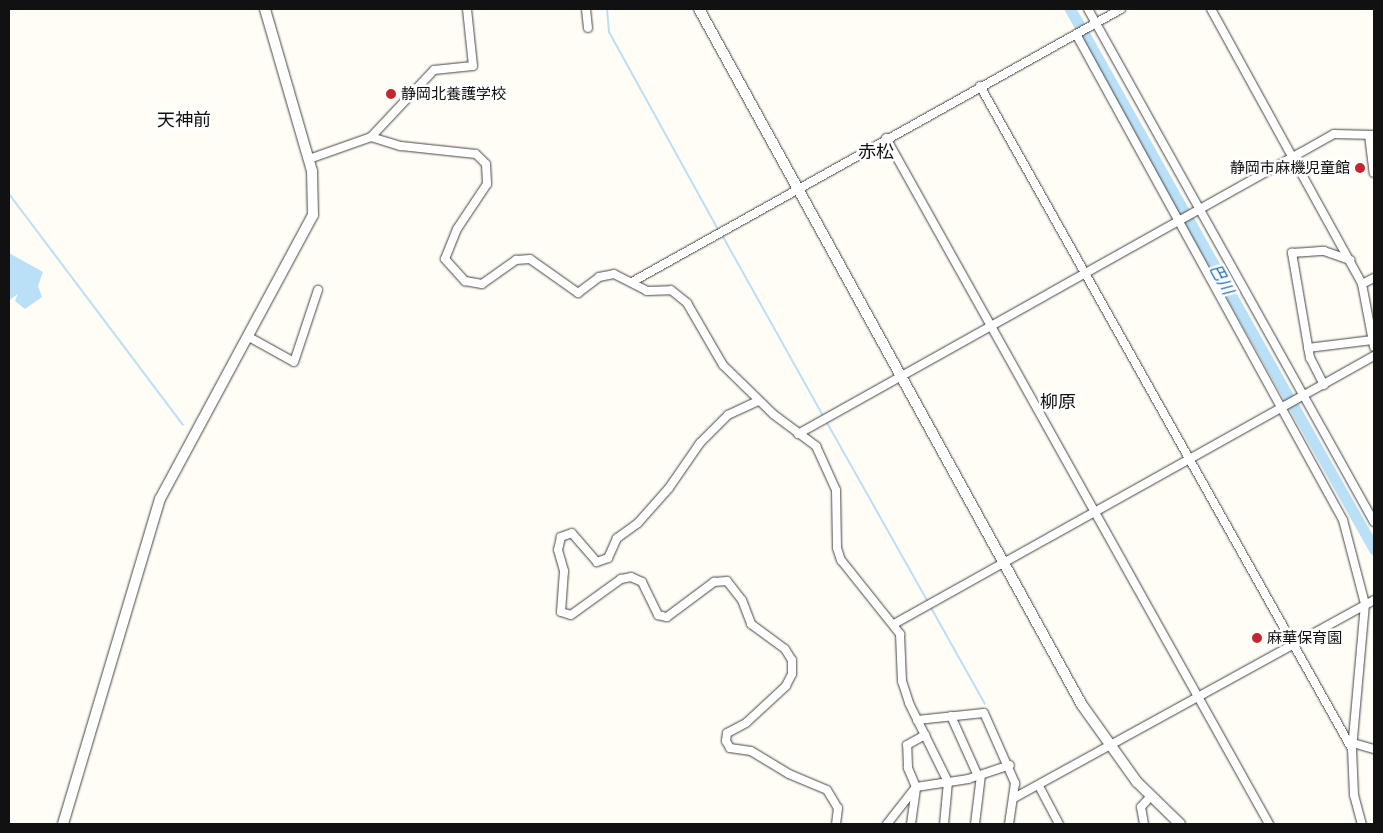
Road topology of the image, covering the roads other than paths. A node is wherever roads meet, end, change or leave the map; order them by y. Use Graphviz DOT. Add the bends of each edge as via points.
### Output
graph roads {
  1 [pos="265,9"];
  2 [pos="467,9"];
  3 [pos="586,9"];
  4 [pos="699,9"];
  5 [pos="1088,9"];
  6 [pos="1121,9"];
  7 [pos="1211,9"];
  8 [pos="1096,22"];
  9 [pos="588,28"];
  10 [pos="1076,34"];
  11 [pos="980,86"];
  12 [pos="1371,135"];
  13 [pos="371,137"];
  14 [pos="886,138"];
  15 [pos="1295,158"];
  16 [pos="309,159"];
  17 [pos="1374,173"];
  18 [pos="795,188"];
  19 [pos="1199,209"];
  20 [pos="1180,220"];
  21 [pos="1350,260"];
  22 [pos="1085,272"];
  23 [pos="1374,278"];
  24 [pos="632,282"];
  25 [pos="1362,284"];
  26 [pos="318,290"];
  27 [pos="991,325"];
  28 [pos="249,336"];
  29 [pos="1373,343"];
  30 [pos="1308,348"];
  31 [pos="1374,356"];
  32 [pos="899,377"];
  33 [pos="1324,385"];
  34 [pos="1304,395"];
  35 [pos="758,401"];
  36 [pos="1284,407"];
  37 [pos="798,434"];
  38 [pos="1190,459"];
  39 [pos="1095,512"];
  40 [pos="1374,522"];
  41 [pos="1003,563"];
  42 [pos="1374,600"];
  43 [pos="1365,604"];
  44 [pos="894,624"];
  45 [pos="1292,645"];
  46 [pos="1199,698"];
  47 [pos="951,716"];
  48 [pos="917,720"];
  49 [pos="925,735"];
  50 [pos="1109,746"];
  51 [pos="1353,746"];
  52 [pos="1374,748"];
  53 [pos="1010,766"];
  54 [pos="979,775"];
  55 [pos="948,782"];
  56 [pos="1039,786"];
  57 [pos="916,787"];
  58 [pos="1151,796"];
  59 [pos="1014,798"];
  60 [pos="64,824"];
  61 [pos="836,824"];
  62 [pos="887,824"];
  63 [pos="911,824"];
  64 [pos="944,824"];
  65 [pos="975,824"];
  66 [pos="1009,824"];
  67 [pos="1059,824"];
  68 [pos="1144,824"];
  69 [pos="1180,824"];
  70 [pos="1269,824"];
  71 [pos="1361,824"];
  1 -- 16 [label="street"];
  2 -- 13 [label="street" via="473,66 434,70"];
  3 -- 9 [label="street"];
  4 -- 18 [label="street"];
  5 -- 8 [label="street"];
  6 -- 8 [label="street"];
  7 -- 15 [label="street"];
  8 -- 10 [label="street"];
  8 -- 19 [label="street"];
  10 -- 11 [label="street"];
  10 -- 20 [label="street"];
  11 -- 14 [label="street"];
  11 -- 22 [label="street"];
  12 -- 15 [label="street" via="1334,134"];
  12 -- 17 [label="street"];
  13 -- 16 [label="street"];
  13 -- 24 [label="street" via="401,146 464,151 476,154 486,164 487,184 444,258 465,282 482,284 516,260 530,259 541,262 570,291 578,293 606,275"];
  14 -- 18 [label="street"];
  14 -- 27 [label="street"];
  15 -- 19 [label="street"];
  15 -- 21 [label="street"];
  16 -- 28 [label="street" via="315,194 310,224"];
  18 -- 24 [label="street"];
  18 -- 32 [label="street"];
  19 -- 20 [label="street"];
  19 -- 34 [label="street"];
  20 -- 22 [label="street"];
  20 -- 36 [label="street"];
  21 -- 25 [label="street"];
  21 -- 30 [label="street" via="1324,251 1292,253"];
  22 -- 27 [label="street"];
  22 -- 38 [label="street"];
  23 -- 25 [label="street"];
  24 -- 35 [label="street" via="647,291 680,294 723,365"];
  25 -- 29 [label="street"];
  26 -- 28 [label="street" via="294,362"];
  27 -- 32 [label="street"];
  27 -- 39 [label="street"];
  28 -- 60 [label="street" via="154,514"];
  29 -- 30 [label="street"];
  30 -- 33 [label="street"];
  31 -- 33 [label="street"];
  32 -- 37 [label="street"];
  32 -- 41 [label="street"];
  33 -- 34 [label="street"];
  34 -- 36 [label="street"];
  34 -- 40 [label="street"];
  35 -- 37 [label="street"];
  35 -- 61 [label="street" via="728,415 700,443 686,469 638,523 618,538 608,558 597,562 572,533 561,537 558,550 564,570 561,612 571,615 621,579 631,577 642,582 658,615 667,617 714,582 727,581 742,600 751,624 785,649 792,660 792,674 786,686 746,723 727,733 726,741 730,748 751,751 789,774 827,790 838,808"];
  36 -- 38 [label="street"];
  36 -- 43 [label="street" via="1339,509"];
  37 -- 44 [label="street" via="816,446 836,490 837,548 842,560"];
  38 -- 39 [label="street"];
  38 -- 45 [label="street"];
  39 -- 41 [label="street"];
  39 -- 46 [label="street"];
  41 -- 44 [label="street"];
  41 -- 50 [label="street"];
  42 -- 43 [label="street"];
  43 -- 45 [label="street"];
  43 -- 51 [label="street"];
  44 -- 48 [label="street" via="904,650 902,682"];
  45 -- 46 [label="street"];
  45 -- 51 [label="street"];
  46 -- 50 [label="street"];
  46 -- 70 [label="street"];
  47 -- 48 [label="street"];
  47 -- 53 [label="street" via="984,713"];
  47 -- 54 [label="street"];
  48 -- 49 [label="street"];
  49 -- 55 [label="street"];
  49 -- 57 [label="street" via="910,741 905,750"];
  50 -- 56 [label="street"];
  50 -- 58 [label="street"];
  51 -- 52 [label="street"];
  51 -- 71 [label="street" via="1354,795"];
  53 -- 54 [label="street"];
  53 -- 59 [label="street"];
  54 -- 55 [label="street"];
  54 -- 65 [label="street"];
  55 -- 57 [label="street"];
  55 -- 64 [label="street"];
  56 -- 59 [label="street"];
  56 -- 67 [label="street"];
  57 -- 62 [label="street"];
  57 -- 63 [label="street"];
  58 -- 68 [label="street" via="1141,807"];
  58 -- 69 [label="street"];
  59 -- 66 [label="street"];
}
